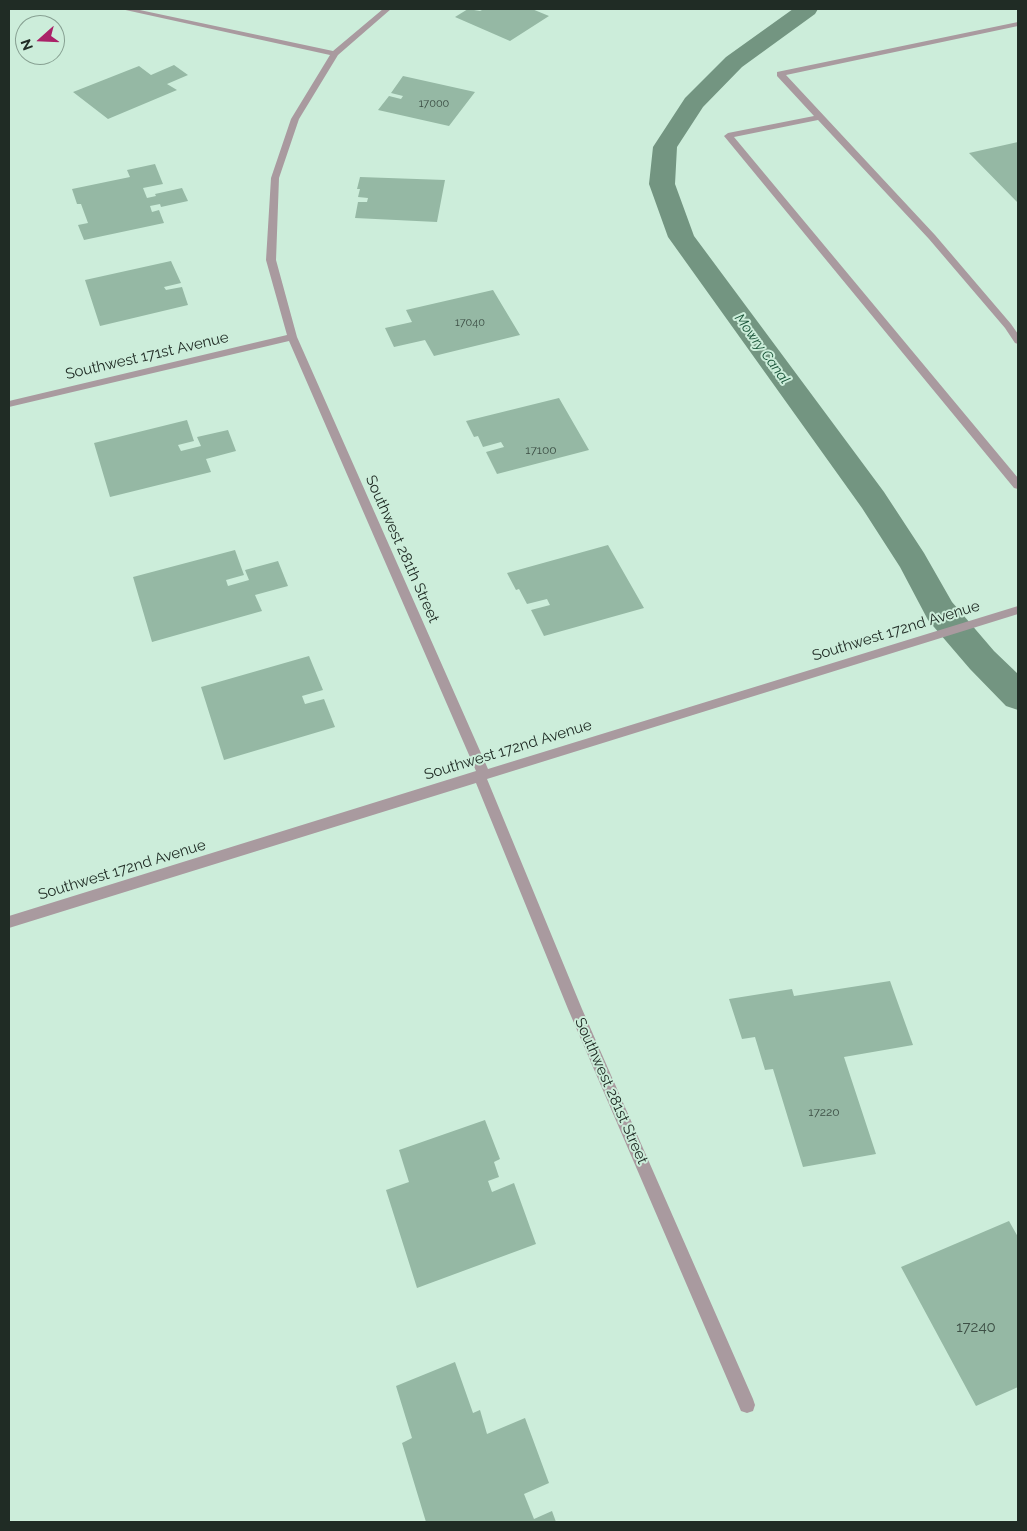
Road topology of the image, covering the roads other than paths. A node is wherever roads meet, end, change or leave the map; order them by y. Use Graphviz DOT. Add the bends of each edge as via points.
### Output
graph roads {
  1 [pos="125,9"];
  2 [pos="387,9"];
  3 [pos="1018,24"];
  4 [pos="335,54"];
  5 [pos="819,117"];
  6 [pos="292,337"];
  7 [pos="1018,341"];
  8 [pos="9,404"];
  9 [pos="1018,486"];
  10 [pos="1018,610"];
  11 [pos="481,775"];
  12 [pos="9,922"];
  13 [pos="748,1405"];
  1 -- 4 [label="street"];
  2 -- 4 [label="street"];
  3 -- 5 [label="street" via="780,74"];
  4 -- 6 [label="street" via="295,119 275,178 272,260"];
  5 -- 7 [label="street" via="932,238"];
  5 -- 9 [label="street" via="728,136"];
  6 -- 8 [label="street, Southwest 171st Avenue"];
  6 -- 11 [label="street, Southwest 281th Street"];
  10 -- 11 [label="street, Southwest 172nd Avenue"];
  11 -- 12 [label="street, Southwest 172nd Avenue"];
  11 -- 13 [label="street, Southwest 281st Street" via="575,1009"];
}
